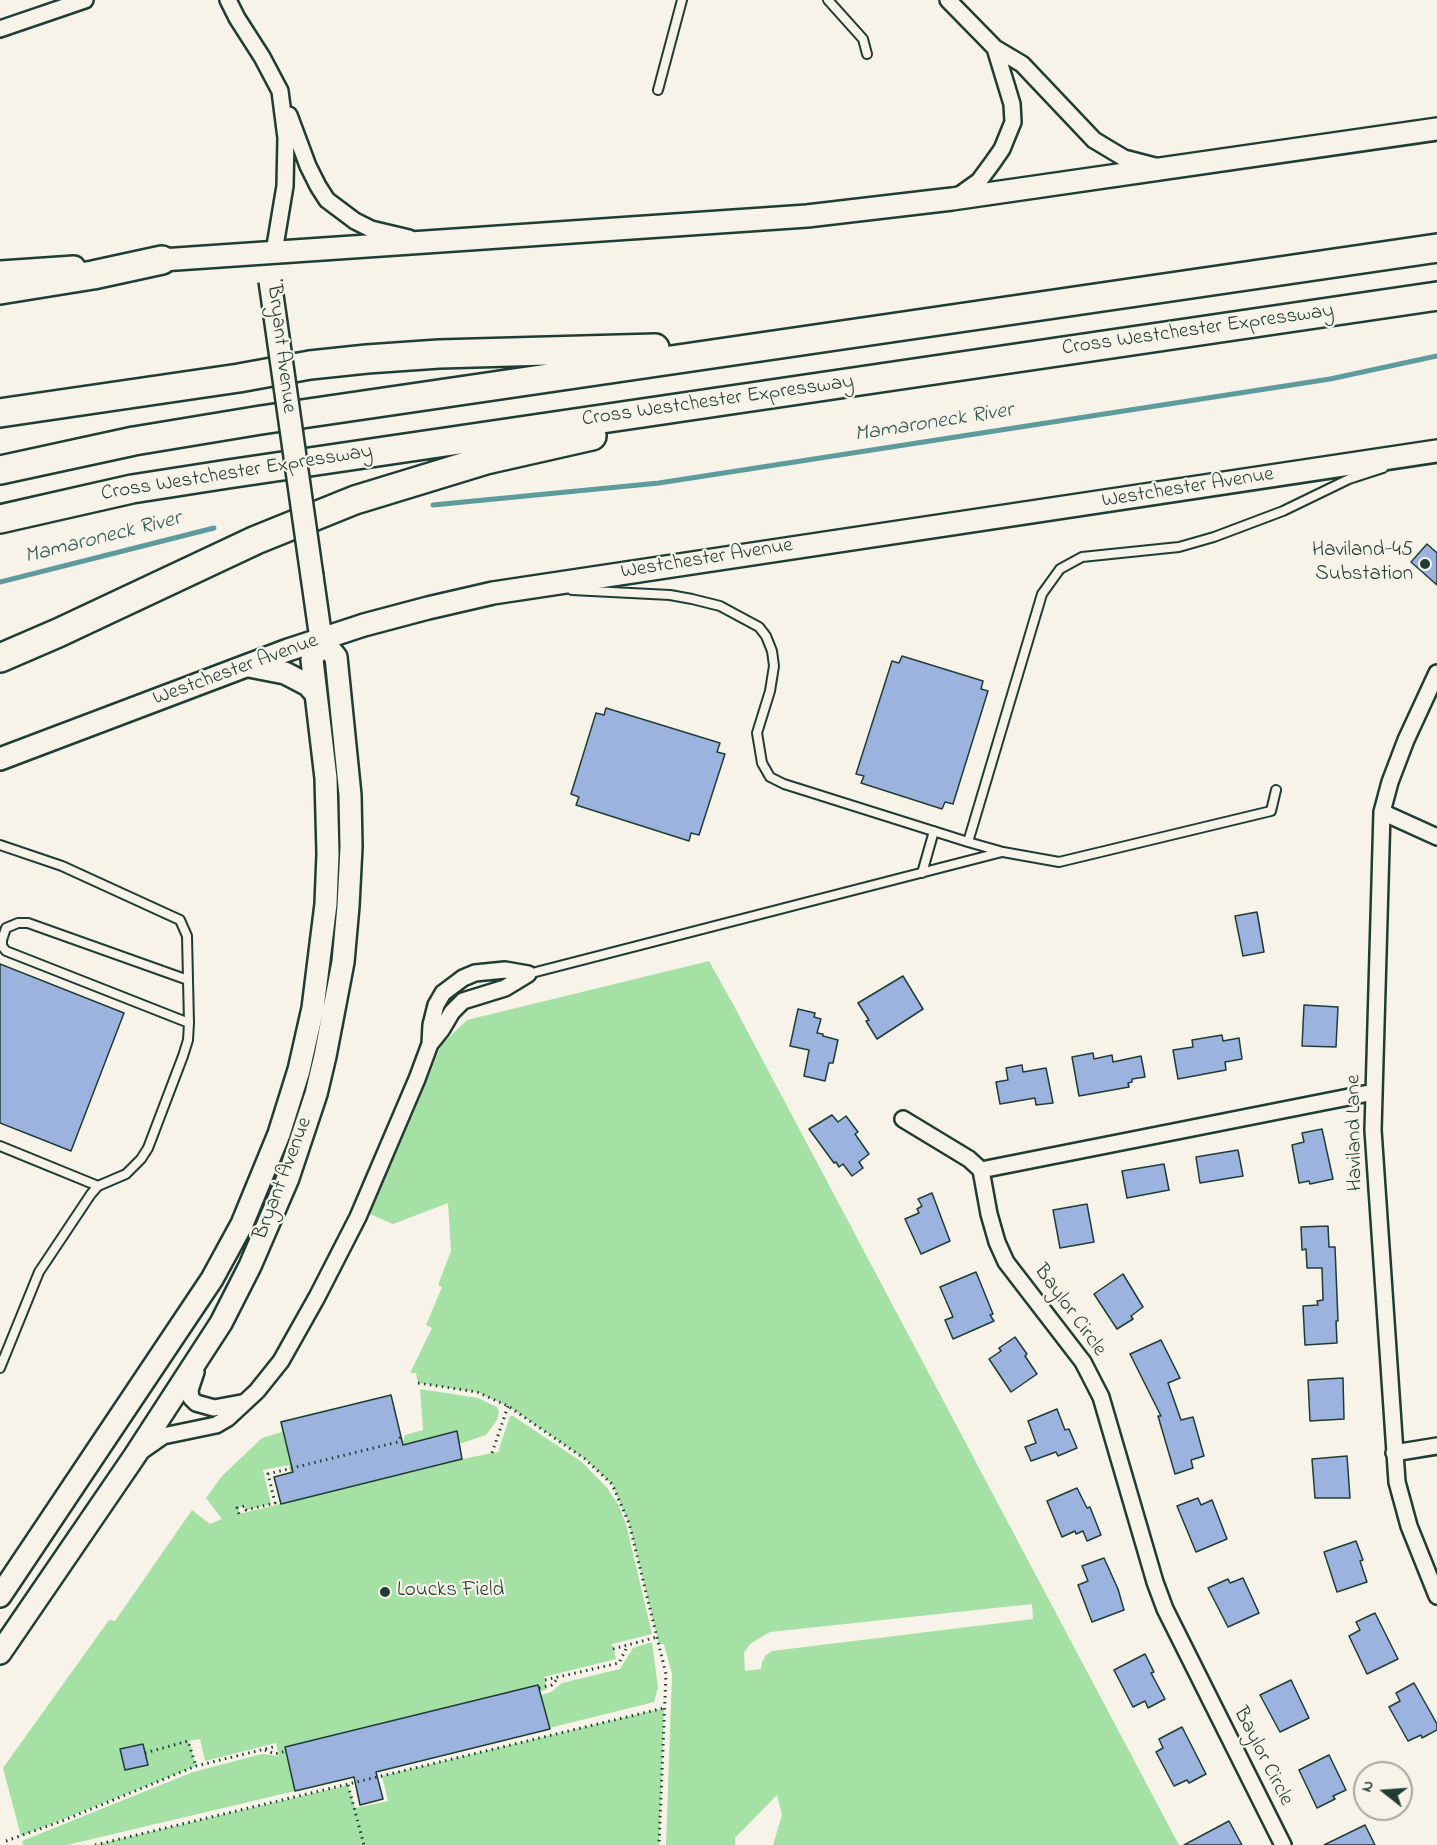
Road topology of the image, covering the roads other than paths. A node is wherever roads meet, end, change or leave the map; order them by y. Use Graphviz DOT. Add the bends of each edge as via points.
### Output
graph roads {
  1 [pos="85,0"];
  2 [pos="228,0"];
  3 [pos="682,0"];
  4 [pos="828,0"];
  5 [pos="948,0"];
  6 [pos="0,29"];
  7 [pos="994,48"];
  8 [pos="867,54"];
  9 [pos="658,90"];
  10 [pos="280,91"];
  11 [pos="1437,129"];
  12 [pos="1161,168"];
  13 [pos="952,199"];
  14 [pos="430,242"];
  15 [pos="1437,248"];
  16 [pos="274,252"];
  17 [pos="162,260"];
  18 [pos="0,272"];
  19 [pos="0,290"];
  20 [pos="1437,296"];
  21 [pos="776,345"];
  22 [pos="773,393"];
  23 [pos="0,413"];
  24 [pos="1437,451"];
  25 [pos="0,470"];
  26 [pos="0,519"];
  27 [pos="526,588"];
  28 [pos="321,639"];
  29 [pos="0,658"];
  30 [pos="249,666"];
  31 [pos="1437,673"];
  32 [pos="316,694"];
  33 [pos="0,759"];
  34 [pos="1276,790"];
  35 [pos="1382,812"];
  36 [pos="934,831"];
  37 [pos="1437,837"];
  38 [pos="968,842"];
  39 [pos="0,845"];
  40 [pos="1003,852"];
  41 [pos="922,873"];
  42 [pos="528,974"];
  43 [pos="188,980"];
  44 [pos="189,1023"];
  45 [pos="430,1044"];
  46 [pos="1374,1092"];
  47 [pos="903,1119"];
  48 [pos="0,1146"];
  49 [pos="981,1170"];
  50 [pos="99,1186"];
  51 [pos="202,1353"];
  52 [pos="0,1368"];
  53 [pos="241,1403"];
  54 [pos="1437,1446"];
  55 [pos="1394,1453"];
  56 [pos="134,1457"];
  57 [pos="0,1596"];
  58 [pos="1437,1596"];
  59 [pos="0,1653"];
  60 [pos="1283,1845"];
  1 -- 6 [label="street"];
  2 -- 10 [label="street, Bryant Avenue"];
  3 -- 9 [label="lane"];
  4 -- 8 [label="lane" via="863,39"];
  5 -- 7 [label="street"];
  7 -- 12 [label="street" via="1022,64 1094,140 1124,158"];
  7 -- 13 [label="street" via="1012,104 1013,122 1002,149 979,181"];
  10 -- 14 [label="street" via="308,166 327,200 371,229"];
  10 -- 16 [label="street, Bryant Avenue" via="286,138 285,186"];
  11 -- 12 [label="main road"];
  12 -- 13 [label="main road"];
  13 -- 14 [label="main road" via="774,219"];
  14 -- 16 [label="main road"];
  15 -- 21 [label="highway"];
  16 -- 17 [label="main road"];
  16 -- 28 [label="main road, Bryant Avenue, bridge" via="270,281"];
  17 -- 18 [label="main road"];
  17 -- 19 [label="highway"];
  20 -- 22 [label="highway, Cross Westchester Expressway"];
  21 -- 23 [label="highway" via="367,359"];
  21 -- 25 [label="highway" via="177,434"];
  22 -- 26 [label="highway, Cross Westchester Expressway" via="185,480"];
  22 -- 29 [label="highway" via="486,460 380,492 256,540"];
  24 -- 27 [label="main road, Westchester Avenue"];
  24 -- 38 [label="lane" via="1349,479 1283,511 1214,537 1179,547 1082,557 1060,569 1042,594"];
  27 -- 28 [label="main road, Westchester Avenue" via="428,608"];
  27 -- 36 [label="lane" via="669,595 720,606 740,615 759,627 772,651 772,679 757,733 762,763 770,777"];
  28 -- 30 [label="main road, Westchester Avenue"];
  28 -- 32 [label="main road, Bryant Avenue" via="312,660"];
  28 -- 51 [label="main road, Bryant Avenue" via="336,657 350,795 350,875 343,962 326,1056 288,1178 250,1266"];
  30 -- 32 [label="main road" via="285,673"];
  30 -- 33 [label="main road, Westchester Avenue"];
  31 -- 35 [label="street, Haviland Lane" via="1406,740"];
  32 -- 57 [label="main road, Bryant Avenue" via="328,808 326,904 313,1008 279,1134 242,1224 212,1280"];
  34 -- 40 [label="lane" via="1271,811 1059,862"];
  35 -- 37 [label="street"];
  35 -- 46 [label="street, Haviland Lane"];
  36 -- 38 [label="lane"];
  36 -- 41 [label="lane"];
  38 -- 40 [label="lane"];
  39 -- 43 [label="lane" via="62,866 180,920 187,936"];
  40 -- 41 [label="lane"];
  41 -- 42 [label="lane"];
  42 -- 45 [label="street" via="505,988 463,1001"];
  42 -- 45 [label="street" via="505,970 463,978 443,993 436,1005"];
  43 -- 44 [label="lane"];
  43 -- 44 [label="lane" via="28,923 6,928 2,940 6,951"];
  44 -- 50 [label="lane" via="183,1056 148,1148 126,1174"];
  45 -- 53 [label="street" via="358,1217 317,1297 281,1361"];
  46 -- 49 [label="street"];
  46 -- 55 [label="street, Haviland Lane" via="1373,1130"];
  47 -- 49 [label="street" via="969,1158"];
  48 -- 50 [label="lane"];
  49 -- 60 [label="street, Baylor Circle" via="989,1214 1006,1262 1083,1362 1101,1397 1165,1609"];
  50 -- 52 [label="lane" via="39,1272"];
  51 -- 53 [label="street" via="191,1398 214,1408"];
  51 -- 56 [label="main road, Bryant Avenue"];
  53 -- 56 [label="street" via="216,1425 163,1436"];
  54 -- 55 [label="street"];
  55 -- 58 [label="street, Haviland Lane" via="1408,1526"];
  56 -- 59 [label="main road, Bryant Avenue"];
}
